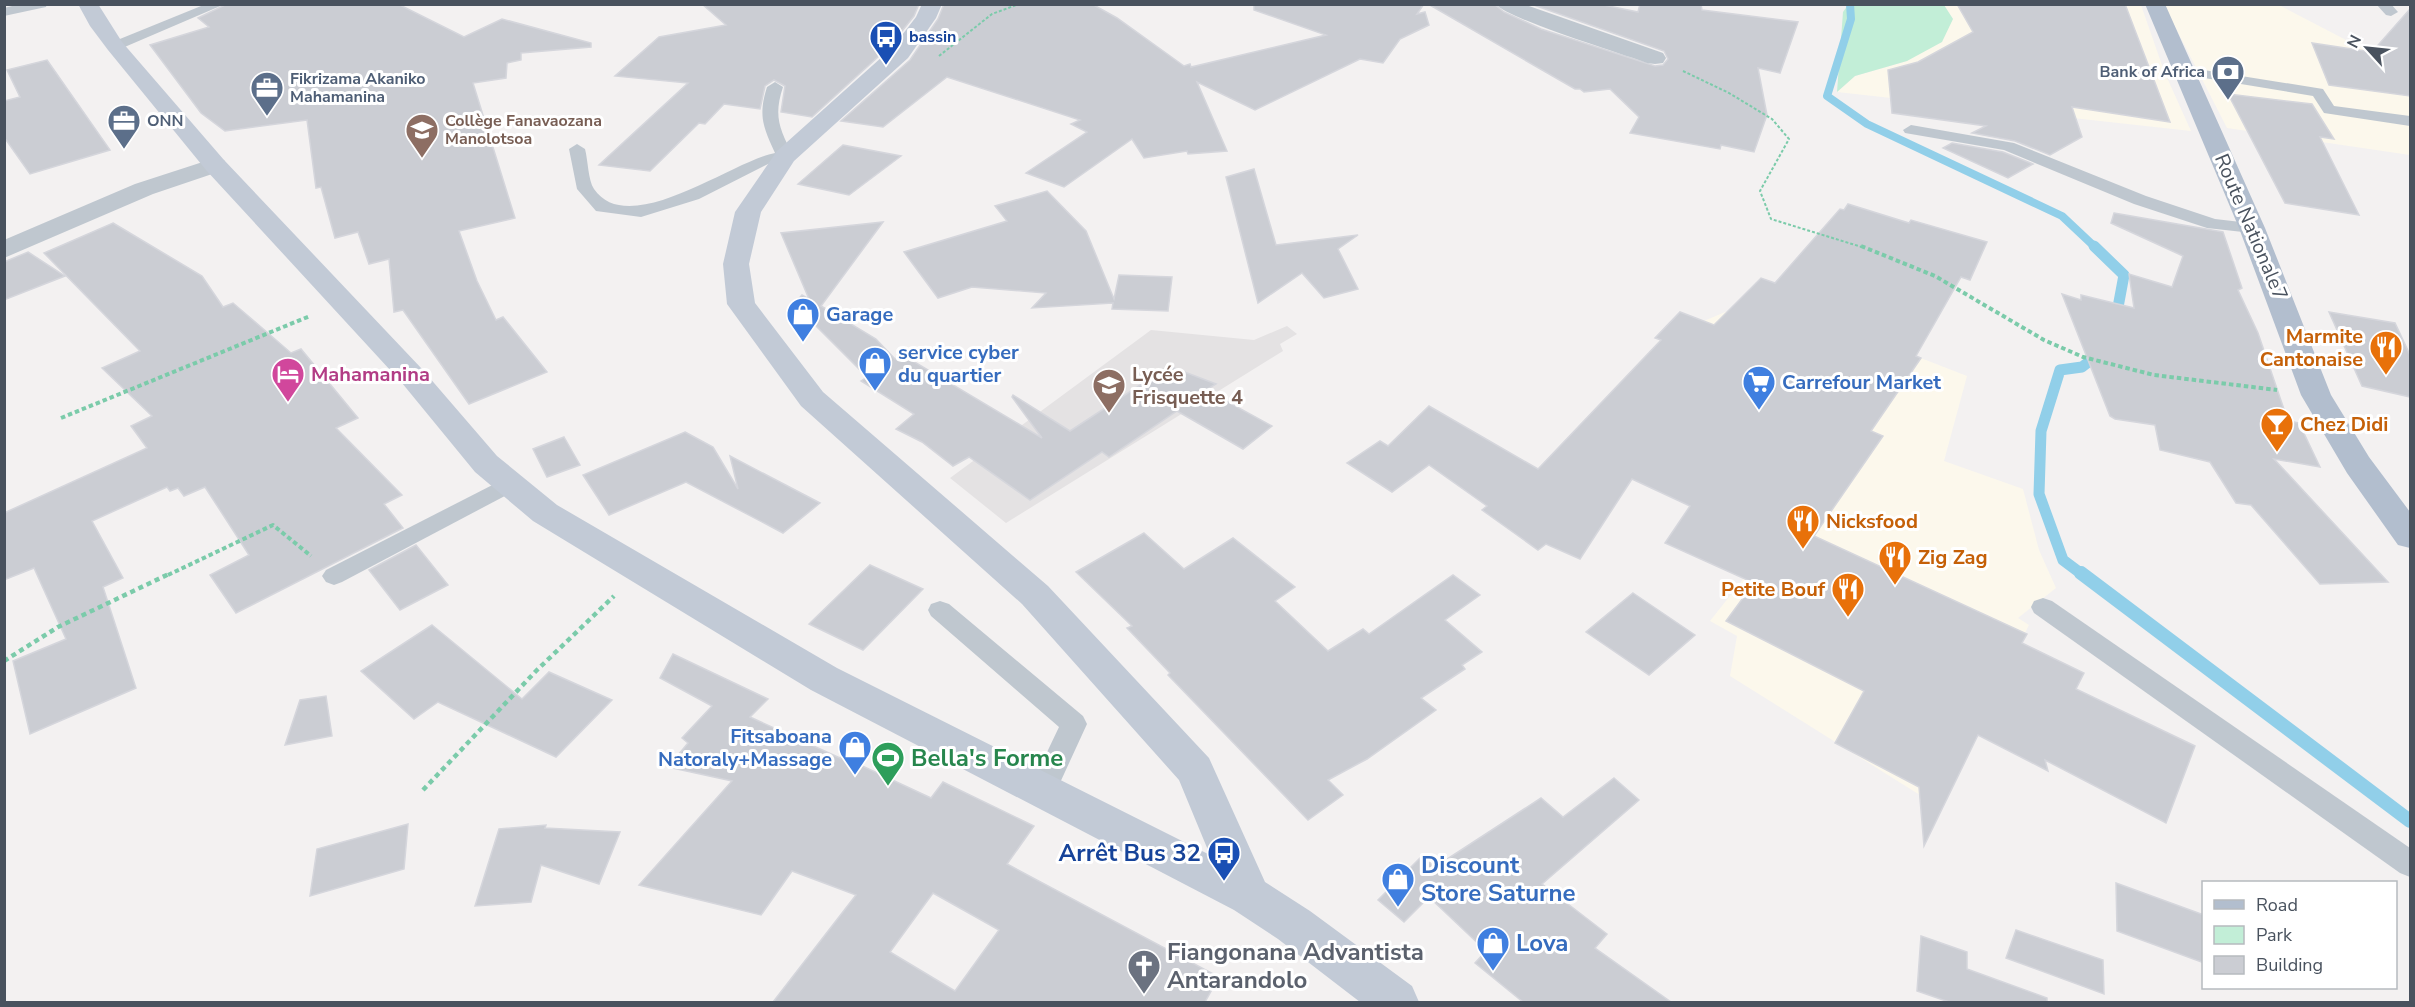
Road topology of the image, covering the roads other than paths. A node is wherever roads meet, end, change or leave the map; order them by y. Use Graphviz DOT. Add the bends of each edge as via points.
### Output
graph roads {
  1 [pos="41,4"];
  2 [pos="88,4"];
  3 [pos="219,4"];
  4 [pos="932,4"];
  5 [pos="1506,4"];
  6 [pos="2155,4"];
  7 [pos="4,12"];
  8 [pos="115,46"];
  9 [pos="1656,58"];
  10 [pos="2185,71"];
  11 [pos="775,87"];
  12 [pos="2410,121"];
  13 [pos="1911,130"];
  14 [pos="577,149"];
  15 [pos="785,156"];
  16 [pos="216,165"];
  17 [pos="2252,228"];
  18 [pos="4,250"];
  19 [pos="510,484"];
  20 [pos="2410,536"];
  21 [pos="334,576"];
  22 [pos="2043,607"];
  23 [pos="940,610"];
  24 [pos="1042,790"];
  25 [pos="2410,864"];
  26 [pos="1249,896"];
  27 [pos="1396,1002"];
  1 -- 7 [label="lane"];
  2 -- 8 [label="street"];
  3 -- 8 [label="lane"];
  4 -- 15 [label="street" via="900,53"];
  5 -- 9 [label="street"];
  6 -- 10 [label="main road, Route Nationale7"];
  8 -- 16 [label="street"];
  10 -- 12 [label="lane" via="2318,92 2329,110"];
  10 -- 17 [label="main road, Route Nationale7"];
  11 -- 15 [label="lane" via="768,120"];
  13 -- 17 [label="lane" via="2008,146 2140,200 2213,224"];
  14 -- 15 [label="lane" via="585,189 602,207 641,212 693,195 763,160"];
  15 -- 26 [label="street" via="747,212 736,264 741,304 812,399 1035,595 1195,770"];
  16 -- 18 [label="street" via="144,189"];
  16 -- 19 [label="street" via="344,301 486,464"];
  17 -- 20 [label="main road, Route Nationale7" via="2316,395 2358,465"];
  19 -- 21 [label="lane"];
  19 -- 24 [label="street" via="545,513 824,679"];
  22 -- 25 [label="lane"];
  23 -- 24 [label="lane" via="1074,724"];
  24 -- 26 [label="street"];
  26 -- 27 [label="street"];
}
